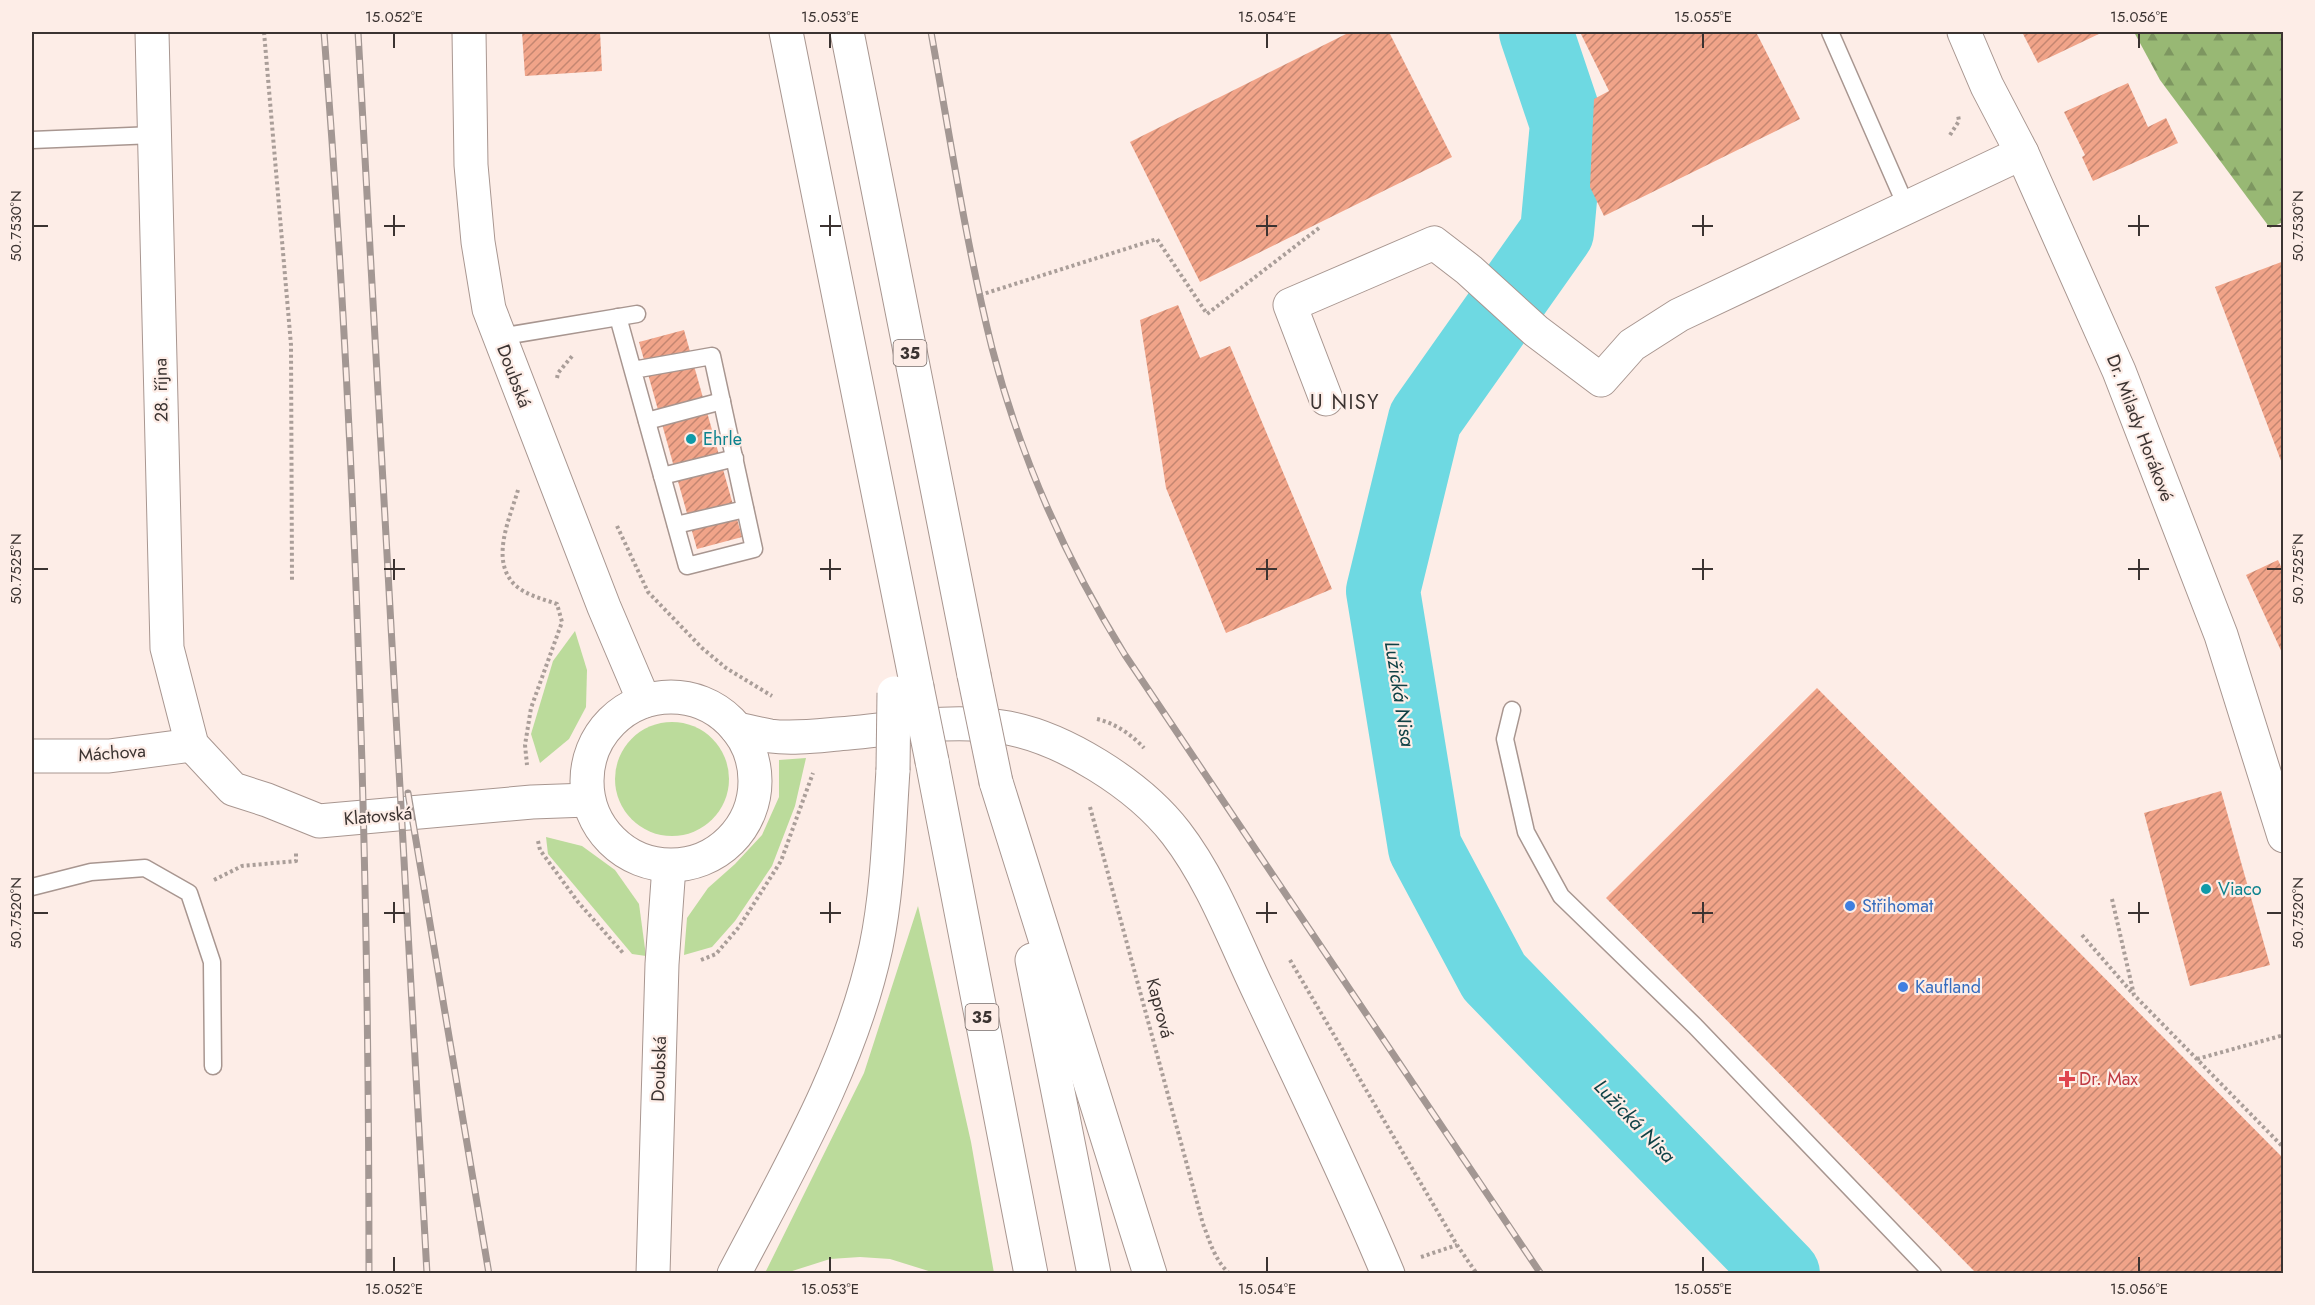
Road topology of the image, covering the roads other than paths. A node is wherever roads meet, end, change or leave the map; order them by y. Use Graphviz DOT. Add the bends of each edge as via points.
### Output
graph roads {
  1 [pos="152,32"];
  2 [pos="469,32"];
  3 [pos="786,32"];
  4 [pos="847,32"];
  5 [pos="1830,32"];
  6 [pos="1964,32"];
  7 [pos="154,135"];
  8 [pos="32,140"];
  9 [pos="2022,153"];
  10 [pos="1907,208"];
  11 [pos="637,314"];
  12 [pos="618,317"];
  13 [pos="499,337"];
  14 [pos="633,370"];
  15 [pos="1326,399"];
  16 [pos="722,401"];
  17 [pos="647,422"];
  18 [pos="735,458"];
  19 [pos="662,476"];
  20 [pos="745,509"];
  21 [pos="676,525"];
  22 [pos="906,690"];
  23 [pos="644,701"];
  24 [pos="1512,710"];
  25 [pos="737,729"];
  26 [pos="192,745"];
  27 [pos="32,756"];
  28 [pos="996,782"];
  29 [pos="588,800"];
  30 [pos="2283,836"];
  31 [pos="669,866"];
  32 [pos="32,887"];
  33 [pos="213,1066"];
  34 [pos="1402,1266"];
  35 [pos="653,1274"];
  36 [pos="734,1274"];
  37 [pos="1031,1274"];
  38 [pos="1094,1274"];
  39 [pos="1150,1274"];
  40 [pos="1934,1274"];
  1 -- 7 [label="main road, 28. října"];
  2 -- 13 [label="main road, Doubská" via="471,165 478,242 489,309"];
  3 -- 22 [label="main road, 35" via="897,580"];
  4 -- 28 [label="main road, 35, bridge"];
  5 -- 10 [label="lane"];
  6 -- 9 [label="main road, Dr. Milady Horákové"];
  7 -- 8 [label="lane"];
  7 -- 26 [label="main road, 28. října" via="167,648"];
  9 -- 10 [label="main road"];
  9 -- 30 [label="main road, Dr. Milady Horákové" via="2119,371 2221,635"];
  10 -- 15 [label="main road" via="1679,315 1632,345 1601,380 1536,331 1434,243 1290,305"];
  11 -- 12 [label="lane"];
  12 -- 13 [label="lane"];
  12 -- 14 [label="lane"];
  13 -- 23 [label="main road, Doubská"];
  14 -- 16 [label="lane" via="712,356"];
  14 -- 17 [label="lane"];
  16 -- 17 [label="lane"];
  16 -- 18 [label="lane"];
  17 -- 19 [label="lane"];
  18 -- 19 [label="lane"];
  18 -- 20 [label="lane"];
  19 -- 21 [label="lane"];
  20 -- 21 [label="lane"];
  20 -- 21 [label="lane" via="754,549 687,566"];
  22 -- 36 [label="main road, bridge" via="893,770 886,891 860,1005 820,1110"];
  22 -- 37 [label="main road, 35, bridge" via="932,761"];
  23 -- 25 [label="main road" via="678,697 711,707"];
  23 -- 29 [label="main road" via="604,729 592,751 587,775"];
  24 -- 40 [label="lane" via="1506,739 1526,832 1561,896 1695,1026"];
  25 -- 31 [label="main road" via="750,753 755,780 752,806 739,831 720,850 696,861"];
  25 -- 34 [label="main road" via="772,736 814,736 951,725 1003,727 1036,734 1068,747 1141,798 1176,832 1208,884 1356,1198"];
  26 -- 27 [label="main road, Máchova" via="109,756"];
  26 -- 29 [label="main road, Klatovská" via="233,789 319,821"];
  28 -- 38 [label="main road, 35"];
  28 -- 39 [label="main road"];
  29 -- 31 [label="main road" via="609,839 647,862"];
  31 -- 35 [label="main road, Doubská" via="662,964"];
  32 -- 33 [label="lane" via="91,872 145,868 189,893 212,962"];
}
